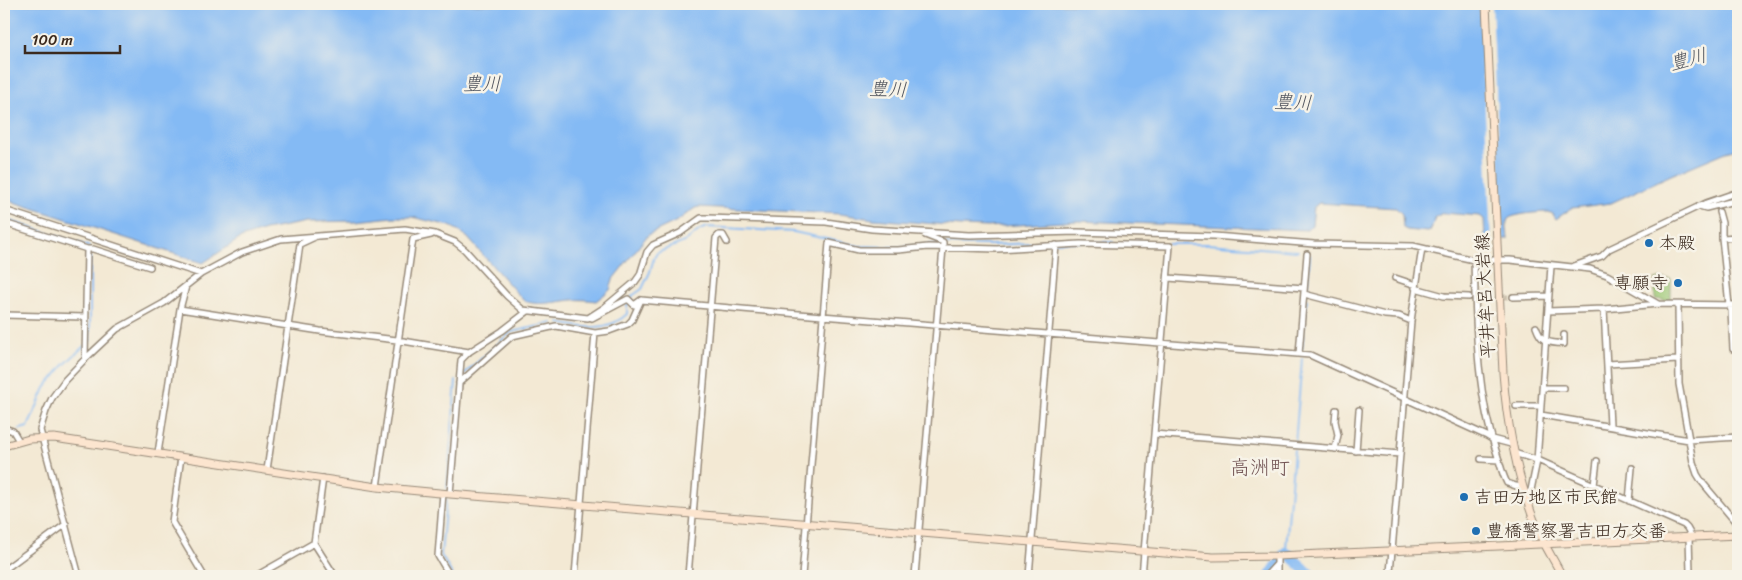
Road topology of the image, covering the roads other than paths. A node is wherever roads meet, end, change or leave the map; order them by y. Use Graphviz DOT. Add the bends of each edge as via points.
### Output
graph roads {
  1 [pos="1486,4"];
  2 [pos="1738,192"];
  3 [pos="1738,200"];
  4 [pos="1699,206"];
  5 [pos="4,210"];
  6 [pos="1718,212"];
  7 [pos="4,224"];
  8 [pos="925,232"];
  9 [pos="435,234"];
  10 [pos="319,235"];
  11 [pos="1738,237"];
  12 [pos="1722,238"];
  13 [pos="727,242"];
  14 [pos="943,245"];
  15 [pos="1056,245"];
  16 [pos="1422,248"];
  17 [pos="87,249"];
  18 [pos="1307,254"];
  19 [pos="1498,258"];
  20 [pos="1474,260"];
  21 [pos="1551,266"];
  22 [pos="1574,266"];
  23 [pos="150,267"];
  24 [pos="201,274"];
  25 [pos="1168,278"];
  26 [pos="1395,278"];
  27 [pos="186,286"];
  28 [pos="1415,286"];
  29 [pos="1304,291"];
  30 [pos="1548,296"];
  31 [pos="1469,297"];
  32 [pos="1513,297"];
  33 [pos="641,300"];
  34 [pos="1658,304"];
  35 [pos="1678,305"];
  36 [pos="1729,305"];
  37 [pos="1738,305"];
  38 [pos="710,306"];
  39 [pos="180,309"];
  40 [pos="1604,309"];
  41 [pos="1548,310"];
  42 [pos="528,311"];
  43 [pos="4,315"];
  44 [pos="822,316"];
  45 [pos="84,318"];
  46 [pos="588,318"];
  47 [pos="1411,321"];
  48 [pos="288,325"];
  49 [pos="936,326"];
  50 [pos="1536,327"];
  51 [pos="596,332"];
  52 [pos="1049,333"];
  53 [pos="1564,334"];
  54 [pos="397,340"];
  55 [pos="1161,342"];
  56 [pos="1546,342"];
  57 [pos="1738,349"];
  58 [pos="469,352"];
  59 [pos="1299,354"];
  60 [pos="85,359"];
  61 [pos="1678,360"];
  62 [pos="1607,364"];
  63 [pos="459,383"];
  64 [pos="1542,388"];
  65 [pos="1564,388"];
  66 [pos="1405,398"];
  67 [pos="1516,406"];
  68 [pos="1541,406"];
  69 [pos="1336,410"];
  70 [pos="1360,410"];
  71 [pos="1541,415"];
  72 [pos="1610,425"];
  73 [pos="4,428"];
  74 [pos="1154,434"];
  75 [pos="42,437"];
  76 [pos="1738,437"];
  77 [pos="1492,439"];
  78 [pos="1689,440"];
  79 [pos="19,442"];
  80 [pos="1511,444"];
  81 [pos="4,446"];
  82 [pos="1335,449"];
  83 [pos="1356,450"];
  84 [pos="158,453"];
  85 [pos="1514,453"];
  86 [pos="1400,454"];
  87 [pos="181,457"];
  88 [pos="1481,459"];
  89 [pos="1499,460"];
  90 [pos="1537,461"];
  91 [pos="1596,461"];
  92 [pos="1632,468"];
  93 [pos="267,470"];
  94 [pos="324,478"];
  95 [pos="1594,485"];
  96 [pos="1523,486"];
  97 [pos="377,487"];
  98 [pos="446,494"];
  99 [pos="1526,496"];
  100 [pos="1629,501"];
  101 [pos="581,505"];
  102 [pos="693,513"];
  103 [pos="806,523"];
  104 [pos="66,524"];
  105 [pos="1738,524"];
  106 [pos="919,532"];
  107 [pos="1738,535"];
  108 [pos="1690,537"];
  109 [pos="1032,541"];
  110 [pos="314,542"];
  111 [pos="1545,544"];
  112 [pos="1144,551"];
  113 [pos="1392,551"];
  114 [pos="1278,560"];
  115 [pos="4,570"];
  116 [pos="1690,572"];
  117 [pos="79,576"];
  118 [pos="204,576"];
  119 [pos="256,576"];
  120 [pos="335,576"];
  121 [pos="450,576"];
  122 [pos="574,576"];
  123 [pos="688,576"];
  124 [pos="802,576"];
  125 [pos="915,576"];
  126 [pos="1029,576"];
  127 [pos="1142,576"];
  128 [pos="1266,576"];
  129 [pos="1277,576"];
  130 [pos="1395,576"];
  131 [pos="1562,576"];
  1 -- 19 [label="street, 平井牟呂大岩線"];
  2 -- 4 [label="street"];
  3 -- 4 [label="street" via="1706,208"];
  4 -- 22 [label="street" via="1602,256"];
  5 -- 24 [label="street"];
  6 -- 12 [label="street"];
  7 -- 17 [label="street"];
  8 -- 14 [label="street" via="926,236"];
  8 -- 16 [label="street" via="970,236 1077,232 1171,235"];
  8 -- 46 [label="street" via="826,222 701,218 649,248 635,282"];
  9 -- 10 [label="street" via="404,229"];
  9 -- 42 [label="street" via="465,250 520,309"];
  9 -- 54 [label="street" via="413,238"];
  10 -- 24 [label="street" via="263,244"];
  10 -- 48 [label="street" via="300,244"];
  11 -- 12 [label="street"];
  12 -- 36 [label="street"];
  13 -- 38 [label="street" via="724,235 716,238"];
  14 -- 15 [label="street" via="996,249"];
  14 -- 44 [label="street" via="860,250 829,243"];
  14 -- 49 [label="street"];
  15 -- 25 [label="street" via="1170,246"];
  15 -- 52 [label="street"];
  16 -- 20 [label="street"];
  16 -- 28 [label="street"];
  17 -- 23 [label="street"];
  17 -- 45 [label="street"];
  18 -- 29 [label="street"];
  19 -- 20 [label="street"];
  19 -- 21 [label="street"];
  19 -- 80 [label="street, 平井牟呂大岩線" via="1503,374"];
  20 -- 77 [label="street" via="1481,385"];
  21 -- 22 [label="street"];
  21 -- 30 [label="street"];
  22 -- 34 [label="street" via="1607,275"];
  24 -- 27 [label="street"];
  25 -- 29 [label="street"];
  25 -- 55 [label="street"];
  26 -- 28 [label="street"];
  27 -- 39 [label="street"];
  27 -- 60 [label="street" via="164,303 117,329"];
  28 -- 31 [label="street" via="1444,296"];
  28 -- 47 [label="street"];
  29 -- 47 [label="street"];
  29 -- 59 [label="street"];
  30 -- 32 [label="street"];
  30 -- 41 [label="street"];
  33 -- 38 [label="street"];
  33 -- 46 [label="street" via="634,305 630,301 595,318"];
  33 -- 51 [label="street" via="628,324"];
  34 -- 35 [label="street"];
  34 -- 40 [label="street"];
  35 -- 36 [label="street"];
  35 -- 61 [label="street"];
  36 -- 37 [label="street"];
  36 -- 57 [label="street" via="1732,349"];
  38 -- 44 [label="street"];
  38 -- 102 [label="street"];
  39 -- 48 [label="street"];
  39 -- 84 [label="street"];
  40 -- 41 [label="street"];
  40 -- 62 [label="street"];
  41 -- 56 [label="street"];
  42 -- 46 [label="street"];
  42 -- 58 [label="street"];
  43 -- 45 [label="street"];
  44 -- 49 [label="street"];
  44 -- 103 [label="street"];
  45 -- 60 [label="street"];
  47 -- 66 [label="street"];
  48 -- 54 [label="street"];
  48 -- 93 [label="street"];
  49 -- 52 [label="street"];
  49 -- 106 [label="street"];
  50 -- 56 [label="street"];
  51 -- 63 [label="street" via="556,326 512,336"];
  51 -- 101 [label="street"];
  52 -- 55 [label="street"];
  52 -- 109 [label="street"];
  53 -- 56 [label="street" via="1564,344"];
  54 -- 58 [label="street"];
  54 -- 97 [label="street"];
  55 -- 59 [label="street"];
  55 -- 74 [label="street"];
  56 -- 64 [label="street"];
  58 -- 63 [label="street" via="462,360"];
  59 -- 66 [label="street" via="1310,355"];
  60 -- 75 [label="street" via="52,398 41,424"];
  61 -- 62 [label="street"];
  61 -- 78 [label="street"];
  62 -- 72 [label="street"];
  63 -- 98 [label="street"];
  64 -- 65 [label="street"];
  64 -- 68 [label="street"];
  66 -- 77 [label="street"];
  66 -- 86 [label="street"];
  67 -- 68 [label="street"];
  68 -- 71 [label="street"];
  69 -- 82 [label="street" via="1338,435"];
  70 -- 83 [label="street"];
  71 -- 72 [label="street"];
  71 -- 90 [label="street"];
  72 -- 78 [label="street"];
  73 -- 79 [label="street" via="13,431"];
  74 -- 82 [label="street"];
  74 -- 112 [label="street"];
  75 -- 79 [label="street"];
  75 -- 84 [label="street"];
  75 -- 104 [label="street"];
  76 -- 78 [label="street"];
  77 -- 80 [label="street"];
  77 -- 89 [label="street"];
  78 -- 105 [label="street" via="1697,474"];
  79 -- 81 [label="street"];
  80 -- 85 [label="street, 平井牟呂大岩線"];
  82 -- 83 [label="street"];
  83 -- 86 [label="street"];
  84 -- 87 [label="street"];
  85 -- 90 [label="street"];
  85 -- 96 [label="street, 平井牟呂大岩線"];
  86 -- 113 [label="street"];
  87 -- 93 [label="street"];
  87 -- 118 [label="street" via="172,522"];
  88 -- 89 [label="street"];
  89 -- 96 [label="street" via="1507,483"];
  90 -- 95 [label="street"];
  90 -- 99 [label="street" via="1533,486"];
  91 -- 95 [label="street"];
  92 -- 100 [label="street"];
  93 -- 94 [label="street"];
  94 -- 97 [label="street"];
  94 -- 110 [label="street"];
  95 -- 100 [label="street"];
  96 -- 99 [label="street, 平井牟呂大岩線"];
  97 -- 98 [label="street"];
  98 -- 101 [label="street"];
  98 -- 121 [label="street" via="438,556"];
  99 -- 111 [label="street, 平井牟呂大岩線"];
  100 -- 108 [label="street" via="1684,525"];
  101 -- 102 [label="street"];
  101 -- 122 [label="street"];
  102 -- 103 [label="street"];
  102 -- 123 [label="street"];
  103 -- 106 [label="street"];
  103 -- 124 [label="street"];
  104 -- 115 [label="street"];
  104 -- 117 [label="street"];
  106 -- 109 [label="street"];
  106 -- 125 [label="street"];
  107 -- 108 [label="street"];
  108 -- 111 [label="street"];
  108 -- 116 [label="street"];
  109 -- 112 [label="street"];
  109 -- 126 [label="street"];
  110 -- 119 [label="street"];
  110 -- 120 [label="street"];
  111 -- 113 [label="street"];
  111 -- 131 [label="street, 平井牟呂大岩線"];
  112 -- 114 [label="street"];
  112 -- 127 [label="street"];
  113 -- 114 [label="street"];
  113 -- 130 [label="street" via="1390,572"];
  114 -- 128 [label="street"];
  114 -- 129 [label="street"];
}
